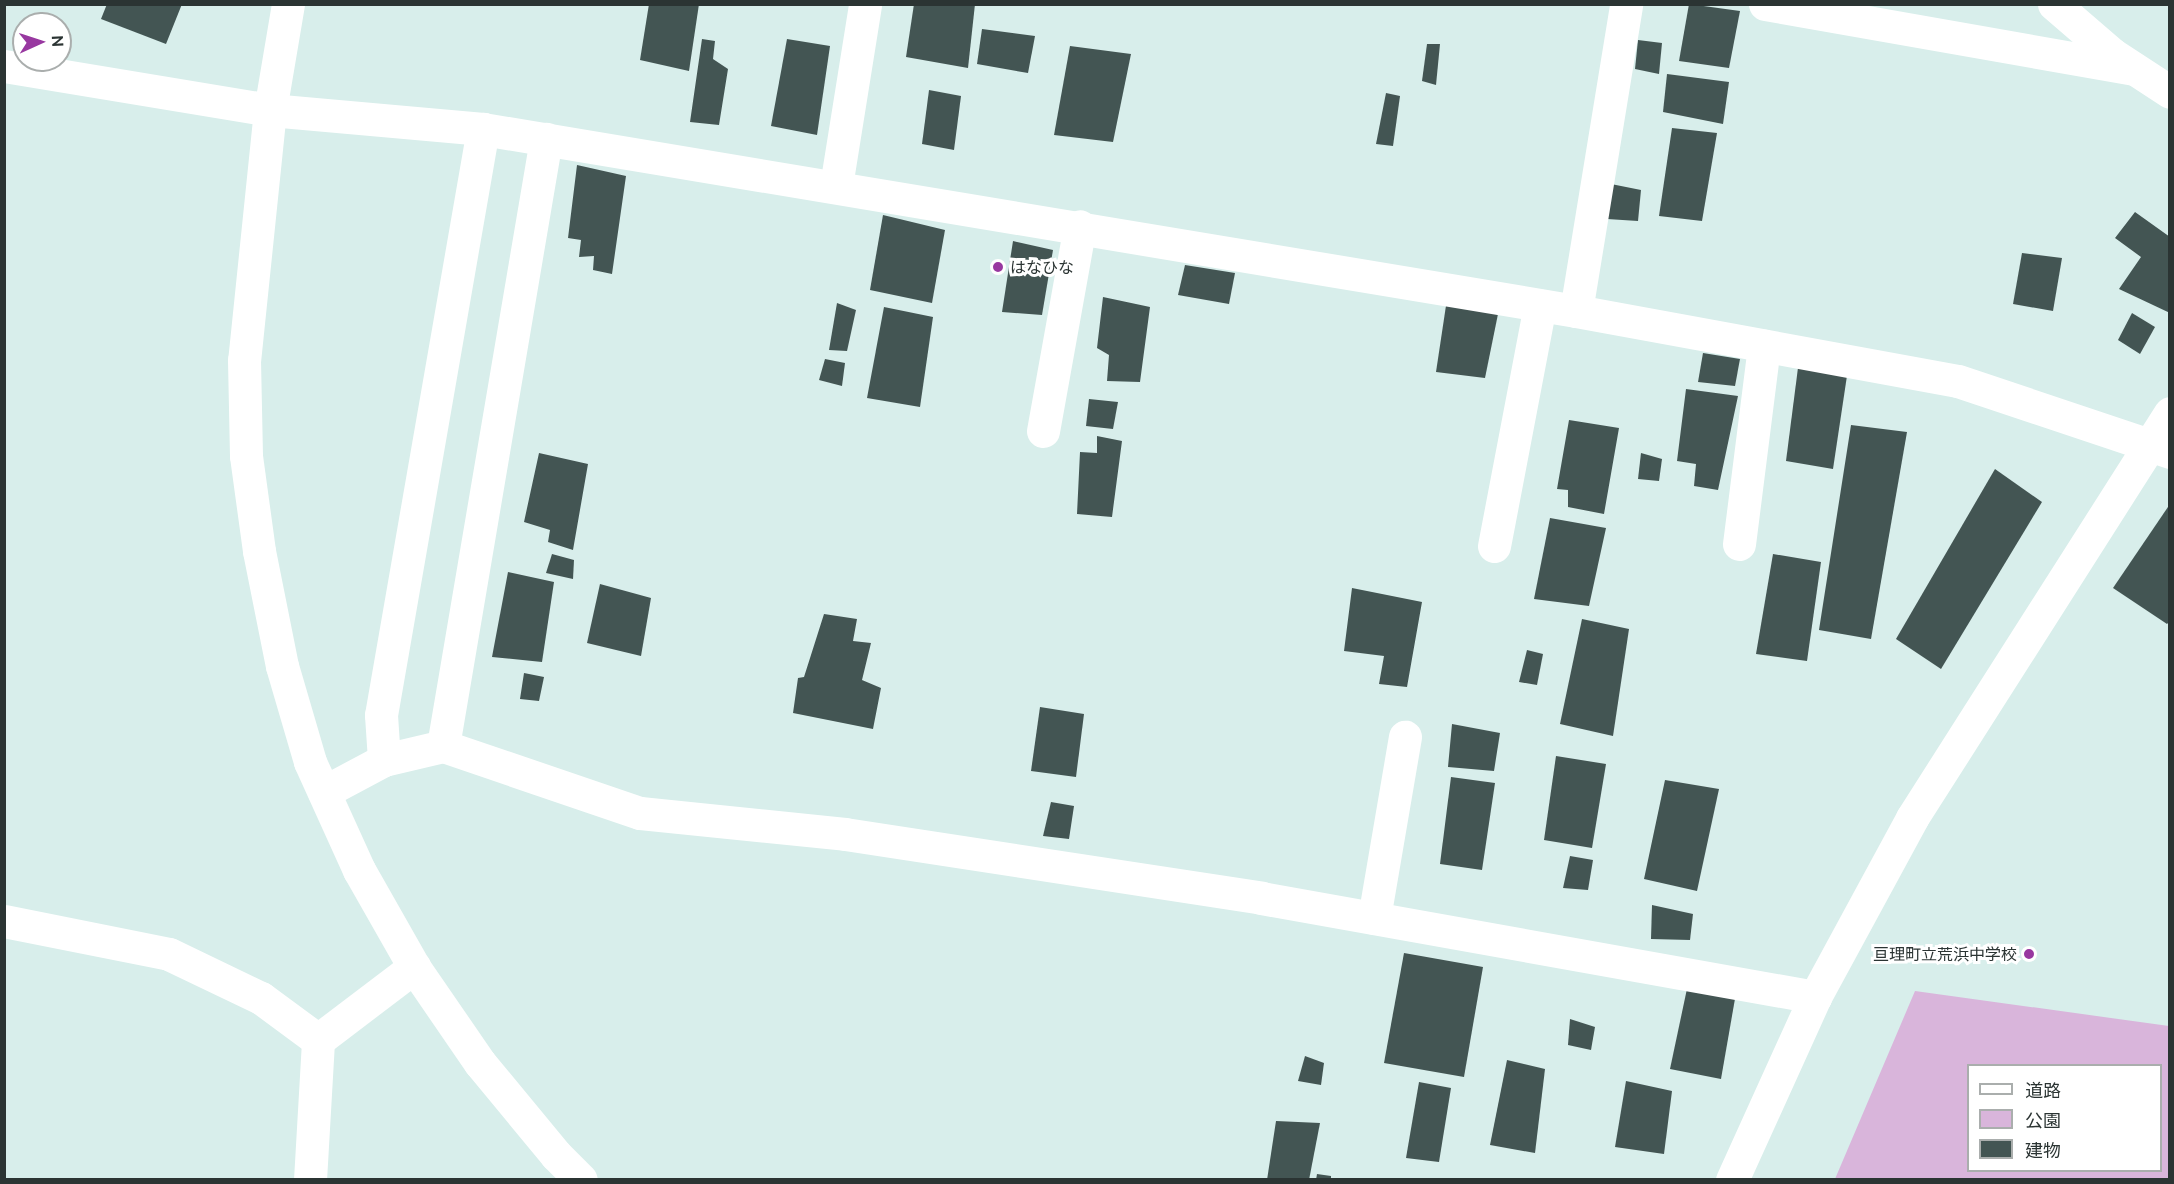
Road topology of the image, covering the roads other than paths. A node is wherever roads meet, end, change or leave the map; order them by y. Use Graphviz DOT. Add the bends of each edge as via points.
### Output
graph roads {
  1 [pos="288,4"];
  2 [pos="866,4"];
  3 [pos="1626,4"];
  4 [pos="1765,4"];
  5 [pos="2054,4"];
  6 [pos="1844,11"];
  7 [pos="4,66"];
  8 [pos="2134,69"];
  9 [pos="2169,92"];
  10 [pos="270,110"];
  11 [pos="483,129"];
  12 [pos="546,139"];
  13 [pos="836,186"];
  14 [pos="1080,226"];
  15 [pos="1540,305"];
  16 [pos="1576,311"];
  17 [pos="1764,346"];
  18 [pos="2169,413"];
  19 [pos="1044,431"];
  20 [pos="2160,448"];
  21 [pos="1739,544"];
  22 [pos="1494,546"];
  23 [pos="1405,737"];
  24 [pos="443,747"];
  25 [pos="384,760"];
  26 [pos="324,792"];
  27 [pos="1374,918"];
  28 [pos="4,921"];
  29 [pos="414,967"];
  30 [pos="1815,996"];
  31 [pos="318,1040"];
  32 [pos="310,1179"];
  33 [pos="581,1179"];
  34 [pos="1732,1179"];
  1 -- 10 [label="street"];
  2 -- 13 [label="street"];
  3 -- 16 [label="street"];
  4 -- 6 [label="street"];
  5 -- 8 [label="street"];
  6 -- 8 [label="street"];
  7 -- 10 [label="street"];
  8 -- 9 [label="street"];
  10 -- 11 [label="street"];
  10 -- 26 [label="street" via="244,360 246,456 259,551 282,666 310,762"];
  11 -- 12 [label="street"];
  11 -- 25 [label="street" via="381,715"];
  12 -- 13 [label="street"];
  12 -- 24 [label="street"];
  13 -- 14 [label="street"];
  14 -- 15 [label="street"];
  14 -- 19 [label="street"];
  15 -- 16 [label="street"];
  15 -- 22 [label="street"];
  16 -- 17 [label="street"];
  17 -- 20 [label="street" via="1958,381"];
  17 -- 21 [label="street"];
  18 -- 20 [label="street"];
  20 -- 30 [label="street" via="1912,818"];
  23 -- 27 [label="street"];
  24 -- 25 [label="street"];
  24 -- 27 [label="street" via="640,813 845,834"];
  25 -- 26 [label="street"];
  26 -- 29 [label="street" via="359,870"];
  27 -- 30 [label="street"];
  28 -- 31 [label="street" via="169,954 261,998"];
  29 -- 31 [label="street"];
  29 -- 33 [label="street" via="480,1063 556,1155"];
  30 -- 34 [label="street"];
  31 -- 32 [label="street"];
}
